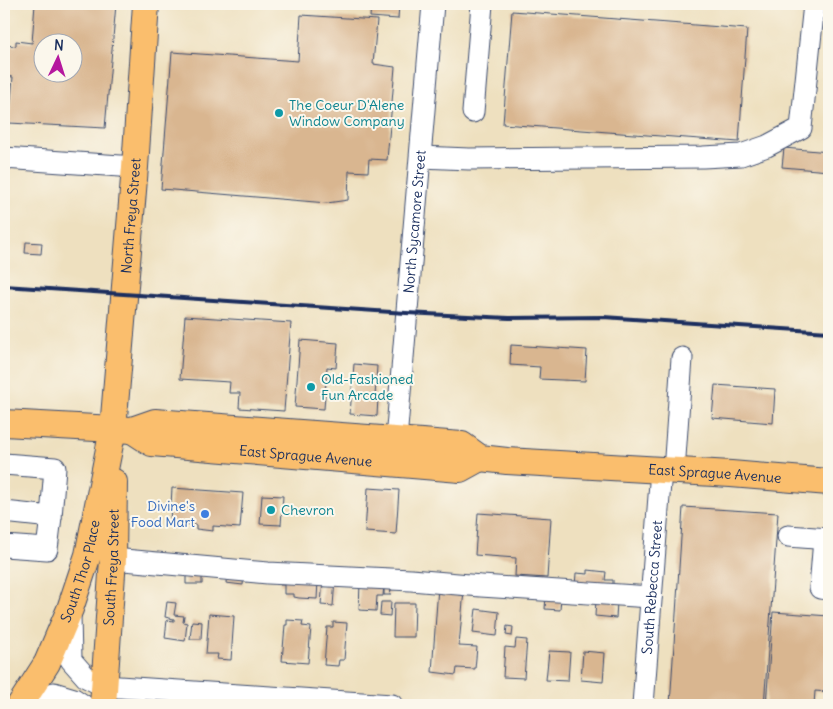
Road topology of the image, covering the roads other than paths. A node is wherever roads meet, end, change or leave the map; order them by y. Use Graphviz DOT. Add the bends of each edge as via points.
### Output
graph roads {
  1 [pos="146,4"];
  2 [pos="433,4"];
  3 [pos="482,4"];
  4 [pos="814,4"];
  5 [pos="473,112"];
  6 [pos="421,156"];
  7 [pos="4,158"];
  8 [pos="135,167"];
  9 [pos="682,358"];
  10 [pos="4,423"];
  11 [pos="123,430"];
  12 [pos="396,440"];
  13 [pos="480,458"];
  14 [pos="4,464"];
  15 [pos="667,470"];
  16 [pos="829,482"];
  17 [pos="4,512"];
  18 [pos="51,517"];
  19 [pos="788,536"];
  20 [pos="826,539"];
  21 [pos="4,546"];
  22 [pos="113,560"];
  23 [pos="829,589"];
  24 [pos="651,596"];
  25 [pos="70,609"];
  26 [pos="104,696"];
  27 [pos="20,705"];
  28 [pos="30,705"];
  29 [pos="83,705"];
  30 [pos="392,705"];
  31 [pos="643,705"];
  1 -- 8 [label="main road, North Freya Street"];
  2 -- 6 [label="street, North Sycamore Street"];
  3 -- 5 [label="street"];
  4 -- 6 [label="street" via="801,128 767,146 741,155 703,157 469,159"];
  6 -- 12 [label="street, North Sycamore Street"];
  7 -- 8 [label="street"];
  8 -- 11 [label="main road, North Freya Street"];
  9 -- 15 [label="street, South Rebecca Street"];
  10 -- 11 [label="main road, East Sprague Avenue"];
  11 -- 12 [label="main road, East Sprague Avenue" via="155,422"];
  11 -- 13 [label="main road, East Sprague Avenue" via="152,444 460,469"];
  11 -- 22 [label="main road, South Freya Street"];
  11 -- 25 [label="main road, South Thor Place"];
  12 -- 13 [label="main road, East Sprague Avenue" via="462,445"];
  13 -- 15 [label="main road, East Sprague Avenue"];
  14 -- 18 [label="street" via="55,468"];
  15 -- 16 [label="main road, East Sprague Avenue"];
  15 -- 24 [label="street, South Rebecca Street"];
  17 -- 18 [label="street"];
  18 -- 21 [label="street" via="47,549"];
  19 -- 20 [label="street"];
  20 -- 23 [label="street" via="820,588"];
  22 -- 24 [label="street" via="268,573"];
  22 -- 26 [label="main road, South Freya Street"];
  24 -- 31 [label="street, South Rebecca Street"];
  25 -- 26 [label="street" via="71,660"];
  25 -- 27 [label="main road, South Thor Place" via="47,663"];
  26 -- 30 [label="street"];
  28 -- 29 [label="street" via="54,692"];
}
